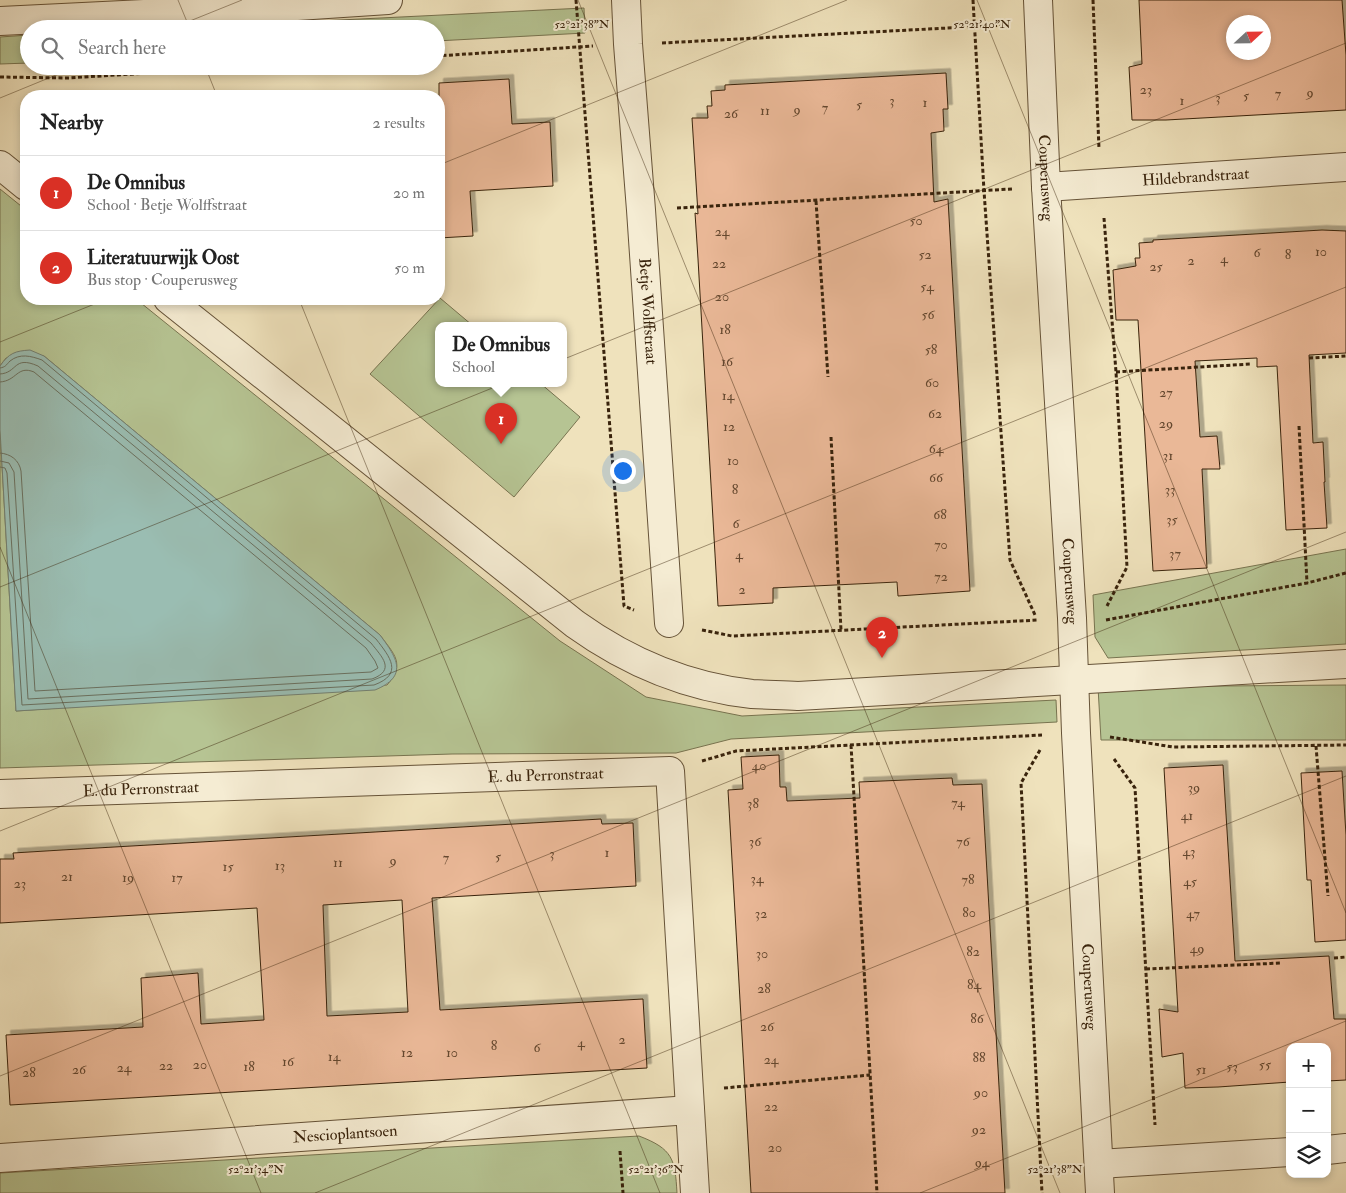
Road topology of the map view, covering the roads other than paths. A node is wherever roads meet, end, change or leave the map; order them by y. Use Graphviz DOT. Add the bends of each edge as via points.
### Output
graph roads {
  1 [pos="388,0"];
  2 [pos="626,0"];
  3 [pos="1039,12"];
  4 [pos="0,20"];
  5 [pos="31,20"];
  6 [pos="20,21"];
  7 [pos="0,165"];
  8 [pos="1346,167"];
  9 [pos="20,181"];
  10 [pos="1046,187"];
  11 [pos="176,305"];
  12 [pos="669,623"];
  13 [pos="1346,664"];
  14 [pos="1074,680"];
  15 [pos="0,794"];
  16 [pos="689,1100"];
  17 [pos="1346,1148"];
  18 [pos="1331,1150"];
  19 [pos="1286,1152"];
  20 [pos="0,1158"];
  21 [pos="1099,1164"];
  22 [pos="695,1193"];
  23 [pos="1100,1193"];
  1 -- 5 [label="street"];
  2 -- 12 [label="street, Betje Wolffstraat"];
  3 -- 10 [label="street, Couperusweg"];
  4 -- 6 [label="street"];
  7 -- 9 [label="street"];
  8 -- 10 [label="street, Hildebrandstraat"];
  10 -- 14 [label="street, Couperusweg"];
  11 -- 14 [label="street" via="566,617 613,649 675,677 741,692 798,696"];
  13 -- 14 [label="street"];
  14 -- 21 [label="street, Couperusweg" via="1086,734"];
  15 -- 16 [label="street, E. du Perronstraat" via="670,771"];
  16 -- 20 [label="street, Nescioplantsoen" via="618,1115"];
  16 -- 22 [label="street"];
  17 -- 18 [label="street"];
  19 -- 21 [label="street"];
  21 -- 23 [label="street, Couperusweg"];
}
